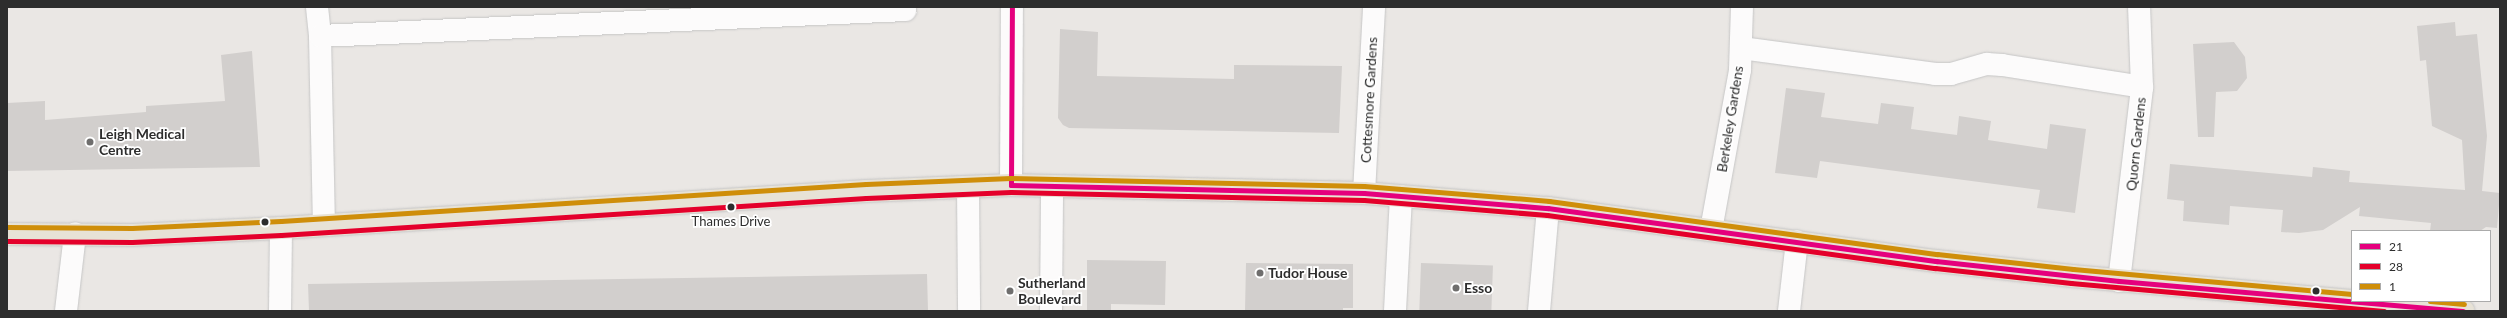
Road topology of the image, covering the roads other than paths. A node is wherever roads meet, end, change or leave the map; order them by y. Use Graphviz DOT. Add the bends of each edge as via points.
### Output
graph roads {
  1 [pos="316,7"];
  2 [pos="1012,7"];
  3 [pos="1374,7"];
  4 [pos="1742,7"];
  5 [pos="2139,7"];
  6 [pos="905,10"];
  7 [pos="320,36"];
  8 [pos="1741,48"];
  9 [pos="2142,87"];
  10 [pos="1011,185"];
  11 [pos="1052,186"];
  12 [pos="968,187"];
  13 [pos="1364,193"];
  14 [pos="1401,196"];
  15 [pos="1548,208"];
  16 [pos="324,224"];
  17 [pos="281,228"];
  18 [pos="1711,230"];
  19 [pos="7,234"];
  20 [pos="75,234"];
  21 [pos="1797,241"];
  22 [pos="2119,281"];
  23 [pos="2351,301"];
  24 [pos="2360,302"];
  25 [pos="66,311"];
  26 [pos="280,311"];
  27 [pos="969,311"];
  28 [pos="1051,311"];
  29 [pos="1395,311"];
  30 [pos="1539,311"];
  31 [pos="1790,311"];
  32 [pos="2463,311"];
  1 -- 7 [label="street"];
  2 -- 10 [label="street"];
  3 -- 13 [label="street, Cottesmore Gardens"];
  4 -- 8 [label="street, Berkeley Gardens"];
  5 -- 9 [label="street, Quorn Gardens"];
  6 -- 7 [label="street"];
  7 -- 16 [label="street"];
  8 -- 9 [label="street" via="1935,74 1951,74 1987,64 2002,65"];
  8 -- 18 [label="street, Berkeley Gardens" via="1740,70"];
  9 -- 22 [label="street, Quorn Gardens"];
  10 -- 11 [label="main road"];
  10 -- 12 [label="main road"];
  11 -- 13 [label="main road"];
  11 -- 28 [label="street"];
  12 -- 16 [label="main road"];
  12 -- 27 [label="street"];
  13 -- 14 [label="main road"];
  14 -- 15 [label="main road"];
  14 -- 29 [label="street"];
  15 -- 18 [label="main road"];
  15 -- 30 [label="street"];
  16 -- 17 [label="main road"];
  17 -- 20 [label="main road" via="132,235"];
  17 -- 26 [label="street"];
  18 -- 21 [label="main road"];
  19 -- 20 [label="main road"];
  20 -- 25 [label="street"];
  21 -- 22 [label="main road" via="1936,261"];
  21 -- 31 [label="street"];
  22 -- 23 [label="main road"];
  24 -- 32 [label="main road"];
}
